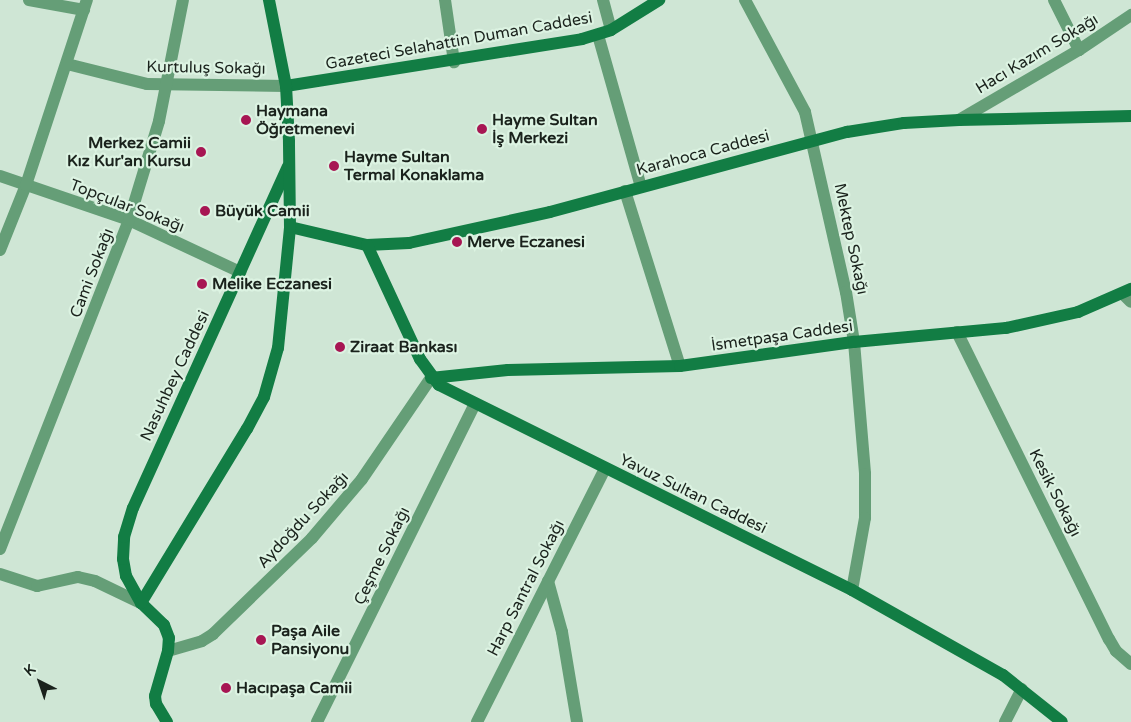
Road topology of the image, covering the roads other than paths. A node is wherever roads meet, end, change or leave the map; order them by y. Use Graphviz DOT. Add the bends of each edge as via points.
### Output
graph roads {
  1 [pos="29,0"];
  2 [pos="183,0"];
  3 [pos="269,0"];
  4 [pos="446,0"];
  5 [pos="602,0"];
  6 [pos="659,0"];
  7 [pos="745,0"];
  8 [pos="1054,0"];
  9 [pos="86,5"];
  10 [pos="1131,15"];
  11 [pos="611,30"];
  12 [pos="598,35"];
  13 [pos="1079,50"];
  14 [pos="454,62"];
  15 [pos="67,64"];
  16 [pos="168,86"];
  17 [pos="286,86"];
  18 [pos="1131,116"];
  19 [pos="959,120"];
  20 [pos="813,140"];
  21 [pos="289,165"];
  22 [pos="0,176"];
  23 [pos="26,185"];
  24 [pos="641,187"];
  25 [pos="625,191"];
  26 [pos="129,220"];
  27 [pos="290,227"];
  28 [pos="368,246"];
  29 [pos="0,250"];
  30 [pos="240,272"];
  31 [pos="1128,295"];
  32 [pos="957,332"];
  33 [pos="854,342"];
  34 [pos="680,366"];
  35 [pos="432,378"];
  36 [pos="475,404"];
  37 [pos="605,469"];
  38 [pos="0,549"];
  39 [pos="0,574"];
  40 [pos="548,581"];
  41 [pos="852,590"];
  42 [pos="141,603"];
  43 [pos="168,651"];
  44 [pos="1131,664"];
  45 [pos="1022,689"];
  46 [pos="167,722"];
  47 [pos="318,722"];
  48 [pos="477,722"];
  49 [pos="577,722"];
  50 [pos="1005,722"];
  51 [pos="1062,722"];
  1 -- 9 [label="street"];
  2 -- 16 [label="street, Cami Sokağı"];
  3 -- 17 [label="street"];
  4 -- 14 [label="street"];
  5 -- 11 [label="street"];
  6 -- 11 [label="street, Gazeteci Selahattin Duman Caddesi"];
  7 -- 20 [label="street, Mektep Sokağı" via="796,92"];
  8 -- 13 [label="street"];
  9 -- 15 [label="street"];
  10 -- 13 [label="street, Hacı Kazım Sokağı"];
  11 -- 12 [label="street, Gazeteci Selahattin Duman Caddesi"];
  12 -- 14 [label="street, Gazeteci Selahattin Duman Caddesi"];
  12 -- 24 [label="street"];
  13 -- 19 [label="street, Hacı Kazım Sokağı"];
  14 -- 17 [label="street, Gazeteci Selahattin Duman Caddesi"];
  15 -- 16 [label="street, Kurtuluş Sokağı" via="137,83"];
  15 -- 23 [label="street"];
  16 -- 17 [label="street, Kurtuluş Sokağı"];
  16 -- 26 [label="street, Cami Sokağı"];
  17 -- 21 [label="street"];
  18 -- 19 [label="street, Karahoca Caddesi"];
  19 -- 20 [label="street, Karahoca Caddesi" via="904,123"];
  20 -- 24 [label="street, Karahoca Caddesi"];
  20 -- 33 [label="street, Mektep Sokağı"];
  21 -- 27 [label="street"];
  21 -- 30 [label="street, Nasuhbey Caddesi"];
  22 -- 23 [label="street, Topçular Sokağı"];
  23 -- 26 [label="street, Topçular Sokağı"];
  23 -- 29 [label="street"];
  24 -- 25 [label="street, Karahoca Caddesi"];
  25 -- 28 [label="street, Karahoca Caddesi" via="550,212 409,243"];
  25 -- 34 [label="street"];
  26 -- 30 [label="street, Topçular Sokağı"];
  26 -- 38 [label="street, Cami Sokağı"];
  27 -- 28 [label="street, Karahoca Caddesi"];
  27 -- 42 [label="street" via="278,348 264,397"];
  28 -- 35 [label="street"];
  30 -- 42 [label="street, Nasuhbey Caddesi" via="132,508 123,559 126,576"];
  31 -- 32 [label="street, İsmetpaşa Caddesi" via="1040,322"];
  32 -- 33 [label="street, İsmetpaşa Caddesi"];
  32 -- 44 [label="street, Kesik Sokağı" via="1109,639 1116,651"];
  33 -- 34 [label="street, İsmetpaşa Caddesi"];
  33 -- 41 [label="street, Mektep Sokağı" via="866,496 862,541"];
  34 -- 35 [label="street, İsmetpaşa Caddesi" via="508,370"];
  35 -- 36 [label="street, Yavuz Sultan Caddesi"];
  35 -- 43 [label="street, Aydoğdu Sokağı" via="362,479 312,538 213,634 202,641"];
  36 -- 37 [label="street, Yavuz Sultan Caddesi"];
  36 -- 47 [label="street, Çeşme Sokağı"];
  37 -- 40 [label="street, Harp Santral Sokağı"];
  37 -- 41 [label="street, Yavuz Sultan Caddesi"];
  39 -- 42 [label="street" via="37,586 78,577 95,581"];
  40 -- 48 [label="street, Harp Santral Sokağı"];
  40 -- 49 [label="street" via="569,666"];
  41 -- 45 [label="street, Yavuz Sultan Caddesi" via="979,660"];
  42 -- 43 [label="street, Nasuhbey Caddesi" via="164,626 169,638"];
  43 -- 46 [label="street" via="155,696"];
  45 -- 50 [label="street"];
  45 -- 51 [label="street, Yavuz Sultan Caddesi"];
}
